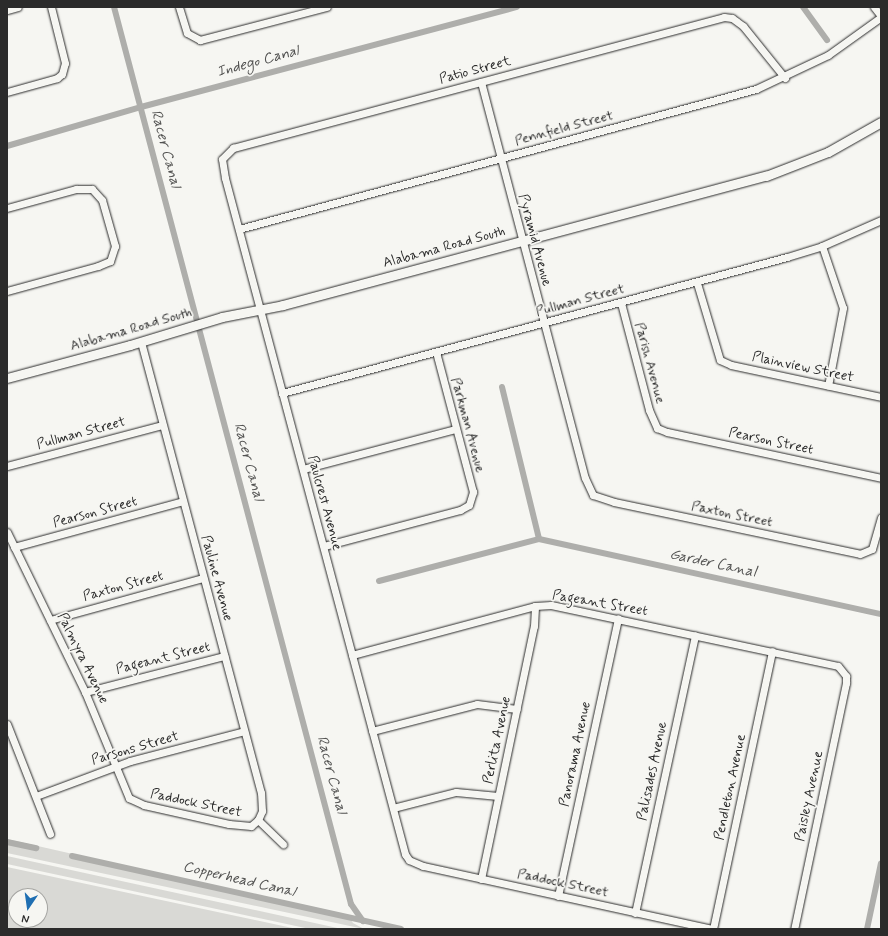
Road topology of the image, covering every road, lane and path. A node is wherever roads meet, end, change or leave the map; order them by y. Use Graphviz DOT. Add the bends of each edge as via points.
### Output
graph roads {
  1 [pos="18,7"];
  2 [pos="51,7"];
  3 [pos="179,7"];
  4 [pos="327,7"];
  5 [pos="874,7"];
  6 [pos="7,10"];
  7 [pos="881,16"];
  8 [pos="785,78"];
  9 [pos="481,82"];
  10 [pos="7,92"];
  11 [pos="881,122"];
  12 [pos="226,152"];
  13 [pos="500,159"];
  14 [pos="7,208"];
  15 [pos="881,220"];
  16 [pos="239,229"];
  17 [pos="523,240"];
  18 [pos="822,246"];
  19 [pos="697,283"];
  20 [pos="7,290"];
  21 [pos="621,303"];
  22 [pos="260,310"];
  23 [pos="544,323"];
  24 [pos="141,342"];
  25 [pos="436,352"];
  26 [pos="7,378"];
  27 [pos="828,386"];
  28 [pos="282,393"];
  29 [pos="881,397"];
  30 [pos="162,425"];
  31 [pos="657,428"];
  32 [pos="456,429"];
  33 [pos="7,466"];
  34 [pos="303,469"];
  35 [pos="881,478"];
  36 [pos="593,495"];
  37 [pos="183,501"];
  38 [pos="881,516"];
  39 [pos="7,532"];
  40 [pos="324,546"];
  41 [pos="14,547"];
  42 [pos="203,578"];
  43 [pos="535,606"];
  44 [pos="618,618"];
  45 [pos="50,620"];
  46 [pos="694,635"];
  47 [pos="772,651"];
  48 [pos="352,655"];
  49 [pos="224,656"];
  50 [pos="843,670"];
  51 [pos="86,692"];
  52 [pos="517,709"];
  53 [pos="7,724"];
  54 [pos="244,731"];
  55 [pos="372,731"];
  56 [pos="116,766"];
  57 [pos="36,796"];
  58 [pos="498,796"];
  59 [pos="129,798"];
  60 [pos="393,808"];
  61 [pos="258,820"];
  62 [pos="50,834"];
  63 [pos="283,844"];
  64 [pos="410,860"];
  65 [pos="481,879"];
  66 [pos="558,896"];
  67 [pos="635,912"];
  68 [pos="712,929"];
  69 [pos="794,929"];
  1 -- 6 [label="street"];
  2 -- 10 [label="street" via="65,63 62,74 57,78"];
  3 -- 4 [label="street" via="187,33 193,38 207,39"];
  5 -- 7 [label="street"];
  7 -- 8 [label="street, Pennfield Street" via="828,55"];
  8 -- 9 [label="street, Patio Street" via="743,26 732,18 708,20"];
  8 -- 13 [label="street, Pennfield Street" via="736,96"];
  9 -- 12 [label="street, Patio Street" via="233,148"];
  9 -- 13 [label="street, Pyramid Avenue"];
  11 -- 17 [label="street, Alabama Road South" via="828,152 772,174"];
  12 -- 16 [label="street, Paulcrest Avenue" via="222,166"];
  13 -- 16 [label="street, Pennfield Street"];
  13 -- 17 [label="street, Pyramid Avenue"];
  14 -- 20 [label="street" via="76,189 92,188 102,200 113,239 113,256 110,261"];
  15 -- 18 [label="street, Pullman Street"];
  16 -- 22 [label="street, Paulcrest Avenue"];
  17 -- 22 [label="street, Alabama Road South"];
  17 -- 23 [label="street, Pyramid Avenue"];
  18 -- 19 [label="street, Pullman Street"];
  18 -- 27 [label="street" via="843,308"];
  19 -- 21 [label="street, Pullman Street"];
  19 -- 27 [label="street, Plainview Street" via="720,360 732,365"];
  21 -- 23 [label="street, Pullman Street"];
  21 -- 31 [label="street, Parish Avenue" via="649,410"];
  22 -- 24 [label="street, Alabama Road South" via="211,320"];
  22 -- 28 [label="street, Paulcrest Avenue"];
  23 -- 25 [label="street, Pullman Street"];
  23 -- 36 [label="street, Pyramid Avenue" via="585,478"];
  24 -- 26 [label="street, Alabama Road South"];
  24 -- 30 [label="street, Pauline Avenue"];
  25 -- 28 [label="street, Pullman Street"];
  25 -- 32 [label="street, Parkman Avenue"];
  27 -- 29 [label="street, Plainview Street"];
  28 -- 34 [label="street, Paulcrest Avenue"];
  30 -- 33 [label="street, Pullman Street"];
  30 -- 37 [label="street, Pauline Avenue"];
  31 -- 35 [label="street, Pearson Street"];
  32 -- 34 [label="street"];
  32 -- 40 [label="street, Parkman Avenue" via="472,492 469,505 460,510"];
  34 -- 40 [label="street, Paulcrest Avenue"];
  36 -- 38 [label="street, Paxton Street" via="614,502 860,554 866,554 875,543"];
  37 -- 41 [label="street, Pearson Street"];
  37 -- 42 [label="street, Pauline Avenue"];
  39 -- 41 [label="street, Palmyra Avenue"];
  40 -- 48 [label="street, Paulcrest Avenue"];
  41 -- 45 [label="street, Palmyra Avenue"];
  42 -- 45 [label="street, Paxton Street"];
  42 -- 49 [label="street, Pauline Avenue"];
  43 -- 44 [label="street, Pageant Street" via="560,606"];
  43 -- 48 [label="street, Pageant Street"];
  43 -- 52 [label="street, Perlita Avenue" via="534,626"];
  44 -- 46 [label="street, Pageant Street"];
  44 -- 66 [label="street, Panorama Avenue"];
  45 -- 51 [label="street, Palmyra Avenue"];
  46 -- 47 [label="street, Pageant Street"];
  46 -- 67 [label="street, Palisades Avenue"];
  47 -- 50 [label="street, Pageant Street" via="832,664"];
  47 -- 68 [label="street, Pendleton Avenue"];
  48 -- 55 [label="street, Paulcrest Avenue"];
  49 -- 51 [label="street, Pageant Street"];
  49 -- 54 [label="street, Pauline Avenue"];
  50 -- 69 [label="street, Paisley Avenue" via="846,683"];
  51 -- 56 [label="street, Palmyra Avenue"];
  52 -- 55 [label="street" via="477,704"];
  52 -- 58 [label="street, Perlita Avenue"];
  53 -- 57 [label="street"];
  54 -- 56 [label="street, Parsons Street"];
  54 -- 61 [label="street, Pauline Avenue" via="262,800 262,811"];
  55 -- 60 [label="street, Paulcrest Avenue"];
  56 -- 57 [label="street, Parsons Street"];
  56 -- 59 [label="street, Palmyra Avenue"];
  57 -- 62 [label="street"];
  58 -- 60 [label="street" via="456,792"];
  58 -- 65 [label="street, Perlita Avenue"];
  59 -- 61 [label="street, Paddock Street" via="144,805 229,824 251,826"];
  60 -- 64 [label="street, Paulcrest Avenue" via="405,854"];
  61 -- 63 [label="street"];
  64 -- 65 [label="street, Paddock Street" via="423,866"];
  65 -- 66 [label="street, Paddock Street"];
  66 -- 67 [label="street, Paddock Street"];
  67 -- 68 [label="street, Paddock Street"];
}
